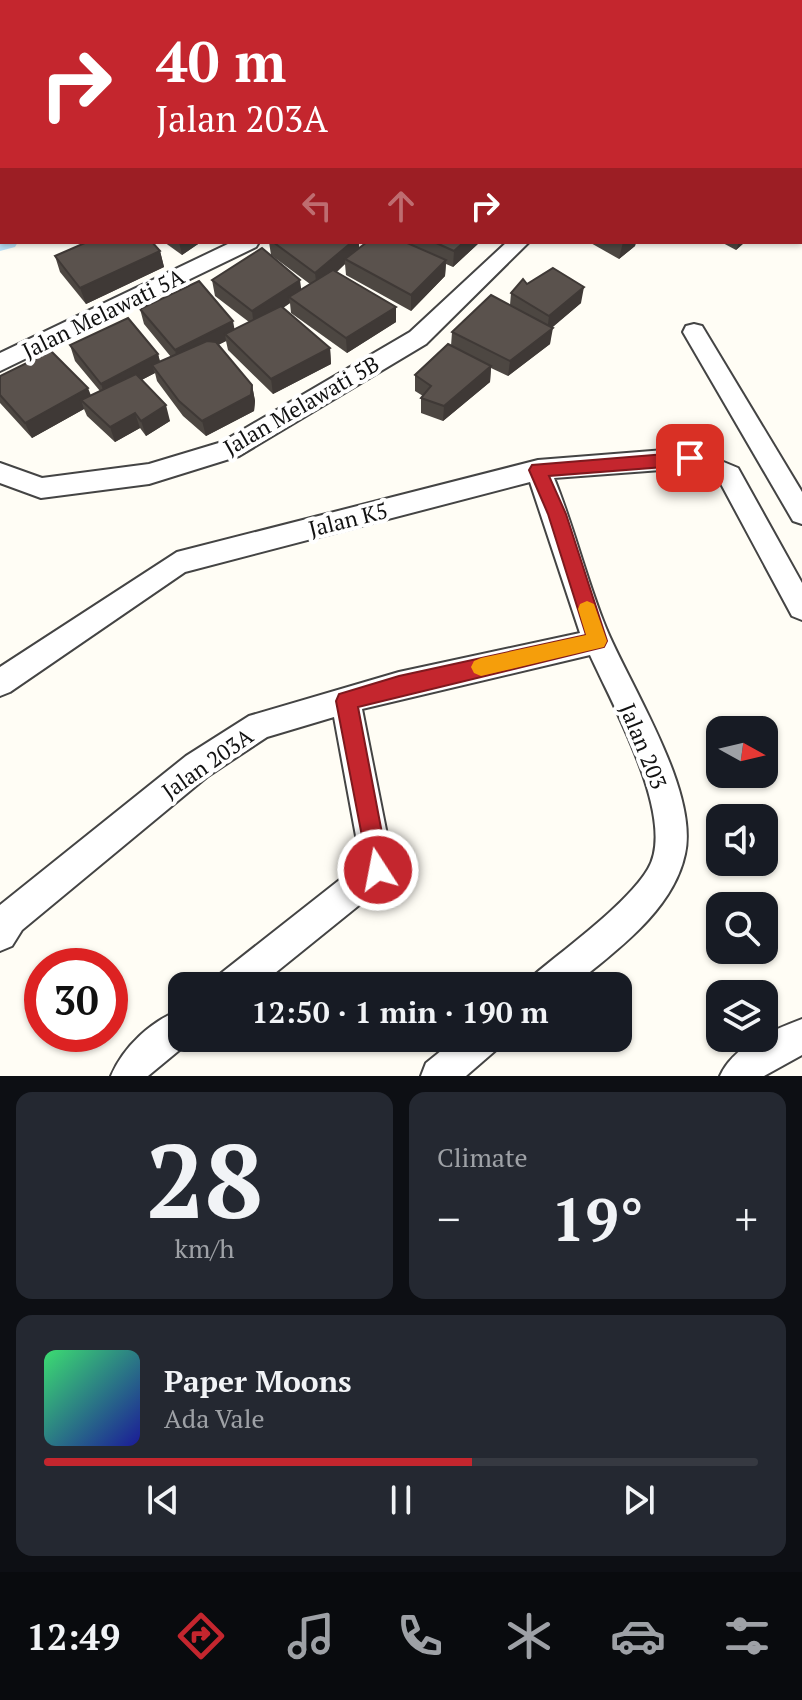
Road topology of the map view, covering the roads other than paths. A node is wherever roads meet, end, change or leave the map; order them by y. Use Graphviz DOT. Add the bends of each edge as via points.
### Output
graph roads {
  1 [pos="245,244"];
  2 [pos="517,244"];
  3 [pos="694,332"];
  4 [pos="0,363"];
  5 [pos="538,470"];
  6 [pos="0,473"];
  7 [pos="802,514"];
  8 [pos="802,608"];
  9 [pos="598,641"];
  10 [pos="0,683"];
  11 [pos="346,701"];
  12 [pos="0,934"];
  13 [pos="250,972"];
  14 [pos="564,972"];
  15 [pos="802,1036"];
  16 [pos="168,1037"];
  17 [pos="467,1052"];
  18 [pos="129,1076"];
  19 [pos="439,1076"];
  20 [pos="738,1076"];
  1 -- 4 [label="street, Jalan Melawati 5A"];
  2 -- 6 [label="street, Jalan Melawati 5B" via="418,338 230,449 149,474 41,488"];
  3 -- 7 [label="street"];
  5 -- 8 [label="street, Jalan K5" via="690,458 729,475"];
  5 -- 9 [label="street, Jalan 203"];
  5 -- 10 [label="street, Jalan K5" via="177,563"];
  9 -- 11 [label="street, Jalan 203A"];
  9 -- 14 [label="street, Jalan 203" via="656,765 669,814 669,850 662,876 616,929"];
  11 -- 12 [label="street, Jalan 203A" via="259,726 197,766 10,918"];
  11 -- 13 [label="street" via="378,870"];
  15 -- 20 [label="street"];
  16 -- 18 [label="street" via="136,1062"];
  17 -- 19 [label="street"];
}
